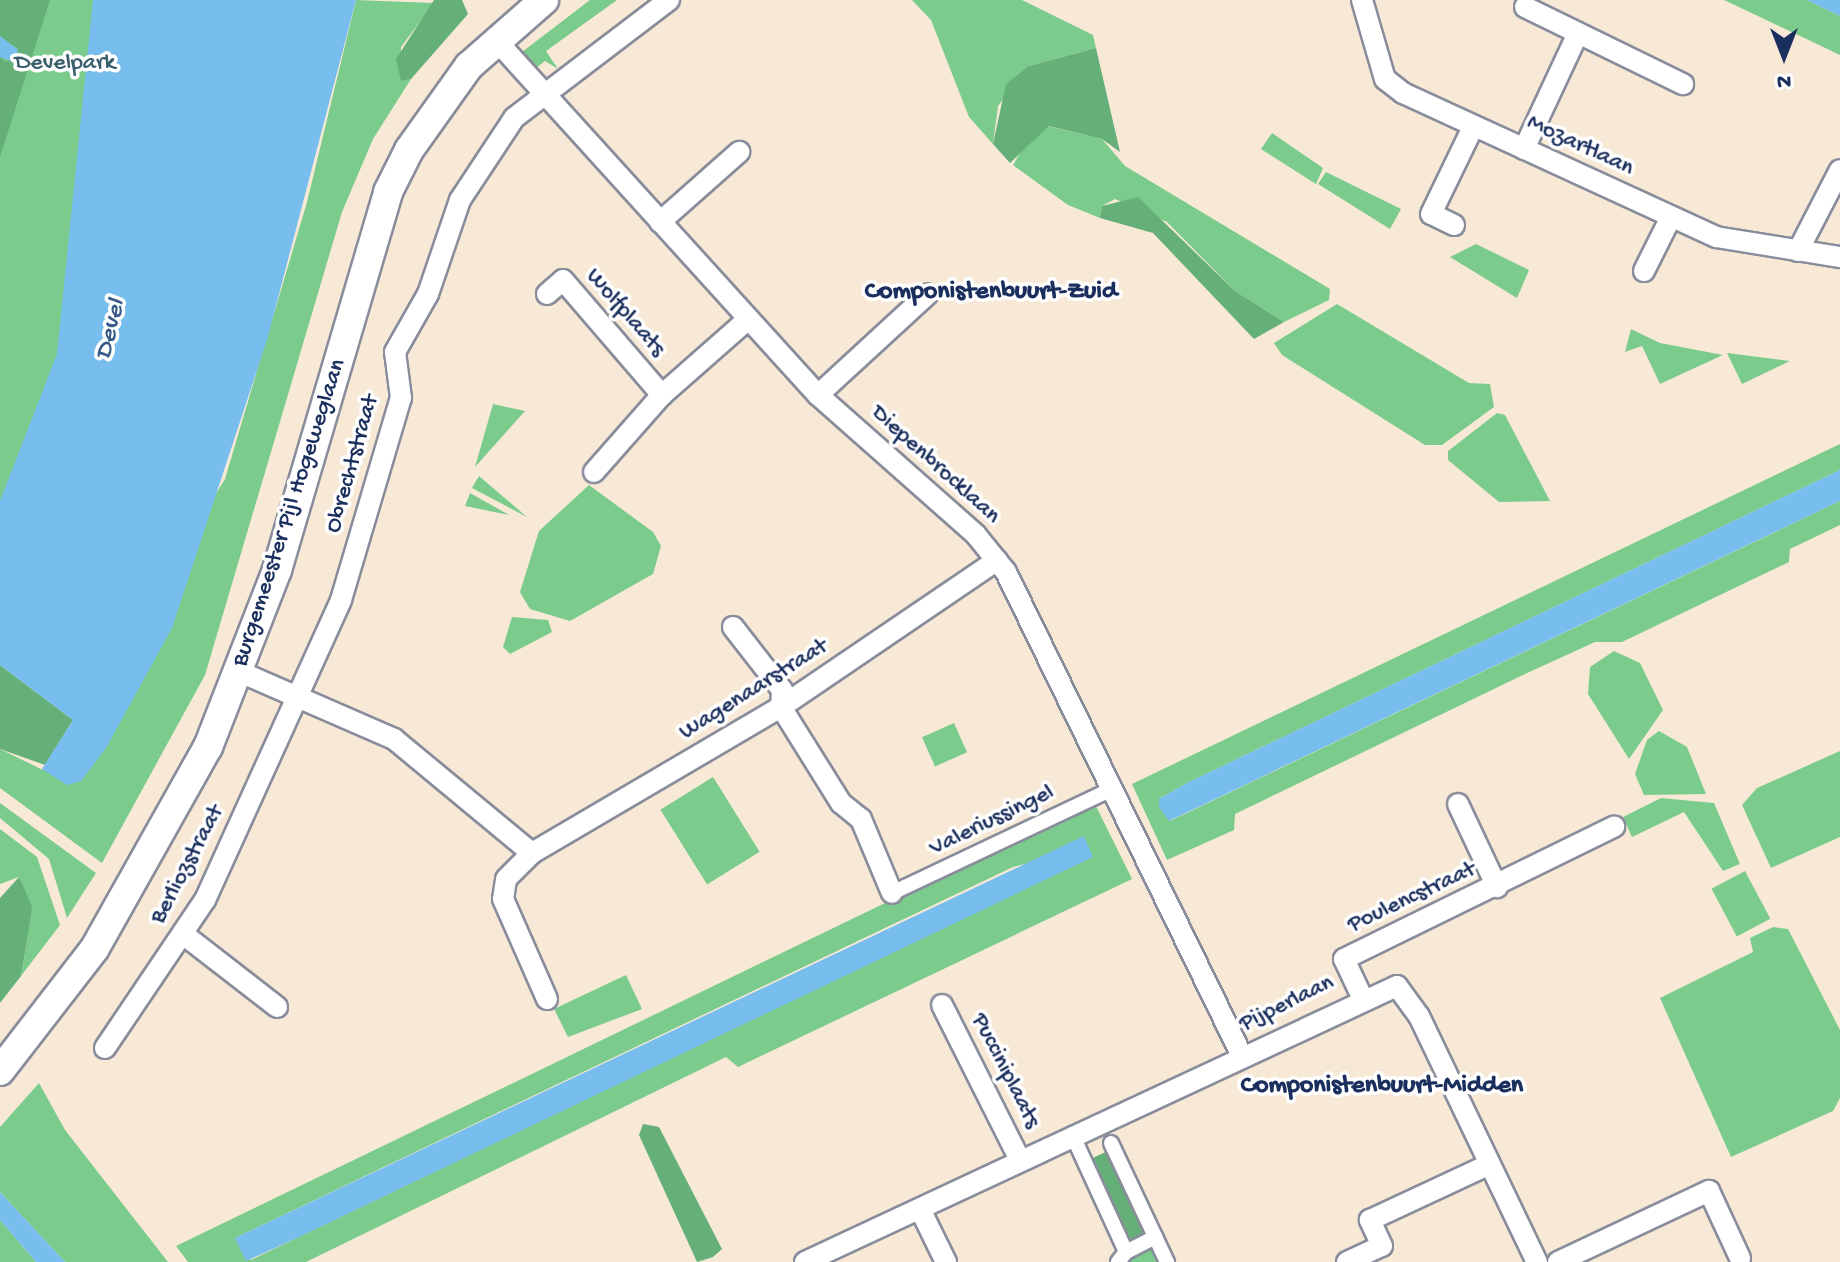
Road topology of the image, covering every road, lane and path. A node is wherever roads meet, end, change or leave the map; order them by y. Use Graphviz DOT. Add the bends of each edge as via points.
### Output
graph roads {
  1 [pos="544,0"];
  2 [pos="669,0"];
  3 [pos="1362,0"];
  4 [pos="1525,7"];
  5 [pos="1578,33"];
  6 [pos="495,39"];
  7 [pos="1683,84"];
  8 [pos="546,92"];
  9 [pos="1473,127"];
  10 [pos="1524,149"];
  11 [pos="739,152"];
  12 [pos="1840,170"];
  13 [pos="1671,217"];
  14 [pos="660,222"];
  15 [pos="1454,225"];
  16 [pos="1798,251"];
  17 [pos="1840,257"];
  18 [pos="1644,271"];
  19 [pos="547,294"];
  20 [pos="928,294"];
  21 [pos="747,320"];
  22 [pos="662,395"];
  23 [pos="818,395"];
  24 [pos="594,472"];
  25 [pos="997,560"];
  26 [pos="733,627"];
  27 [pos="240,672"];
  28 [pos="297,696"];
  29 [pos="781,707"];
  30 [pos="1112,789"];
  31 [pos="1458,804"];
  32 [pos="1614,827"];
  33 [pos="532,853"];
  34 [pos="1497,887"];
  35 [pos="892,893"];
  36 [pos="183,934"];
  37 [pos="1362,997"];
  38 [pos="547,999"];
  39 [pos="942,1005"];
  40 [pos="277,1007"];
  41 [pos="105,1048"];
  42 [pos="1241,1054"];
  43 [pos="0,1071"];
  44 [pos="1072,1134"];
  45 [pos="1111,1143"];
  46 [pos="1020,1160"];
  47 [pos="1490,1164"];
  48 [pos="920,1209"];
  49 [pos="1155,1237"];
  50 [pos="1122,1257"];
  51 [pos="1740,1258"];
  52 [pos="805,1262"];
  53 [pos="946,1262"];
  54 [pos="1167,1262"];
  55 [pos="1347,1262"];
  56 [pos="1537,1262"];
  57 [pos="1558,1262"];
  1 -- 6 [label="main road, Burgemeester Pijl Hogeweglaan"];
  2 -- 8 [label="street, Obrechtstraat"];
  3 -- 9 [label="street, Mozartlaan" via="1385,79"];
  4 -- 5 [label="street"];
  5 -- 7 [label="street"];
  5 -- 10 [label="street"];
  6 -- 8 [label="street, Diepenbrocklaan"];
  6 -- 27 [label="main road, Burgemeester Pijl Hogeweglaan" via="439,106 388,192"];
  8 -- 14 [label="street, Diepenbrocklaan"];
  8 -- 28 [label="street, Obrechtstraat" via="485,153 419,314 401,333 395,352 401,398 341,600"];
  9 -- 10 [label="street, Mozartlaan"];
  9 -- 15 [label="street" via="1431,214"];
  10 -- 13 [label="street, Mozartlaan"];
  11 -- 14 [label="street"];
  12 -- 16 [label="street"];
  13 -- 16 [label="street, Mozartlaan" via="1740,244"];
  13 -- 18 [label="street"];
  14 -- 21 [label="street, Diepenbrocklaan"];
  16 -- 17 [label="street, Mozartlaan"];
  19 -- 22 [label="street, Wolfplaats" via="563,280"];
  20 -- 23 [label="street"];
  21 -- 22 [label="street"];
  21 -- 23 [label="street, Diepenbrocklaan"];
  22 -- 24 [label="street"];
  23 -- 25 [label="street, Diepenbrocklaan"];
  25 -- 29 [label="street, Wagenaarstraat"];
  25 -- 30 [label="street, Diepenbrocklaan"];
  26 -- 29 [label="street" via="782,690"];
  27 -- 28 [label="street"];
  27 -- 43 [label="main road, Burgemeester Pijl Hogeweglaan" via="122,903"];
  28 -- 33 [label="street" via="425,760"];
  28 -- 36 [label="street, Berliozstraat" via="225,860"];
  29 -- 33 [label="street, Wagenaarstraat"];
  29 -- 35 [label="street" via="841,803 861,819"];
  30 -- 35 [label="street, Valeriussingel"];
  30 -- 42 [label="street, Diepenbrocklaan"];
  31 -- 34 [label="street, Poulencstraat"];
  32 -- 34 [label="street, Poulencstraat"];
  33 -- 38 [label="street, Wagenaarstraat" via="506,879 503,899"];
  34 -- 37 [label="street, Poulencstraat" via="1344,959"];
  36 -- 40 [label="street"];
  36 -- 41 [label="street, Berliozstraat"];
  37 -- 42 [label="street, Pijperlaan"];
  37 -- 47 [label="street, Pijperlaan" via="1397,986 1407,993"];
  39 -- 46 [label="street, Pucciniplaats"];
  42 -- 44 [label="street, Pijperlaan"];
  44 -- 46 [label="street, Pijperlaan"];
  44 -- 50 [label="street"];
  45 -- 49 [label="street"];
  46 -- 48 [label="street, Pijperlaan"];
  47 -- 55 [label="street" via="1370,1220 1382,1246"];
  47 -- 56 [label="street, Pijperlaan"];
  48 -- 52 [label="street, Pijperlaan"];
  48 -- 53 [label="street"];
  49 -- 50 [label="street"];
  49 -- 54 [label="street"];
  51 -- 57 [label="street" via="1709,1191"];
}
